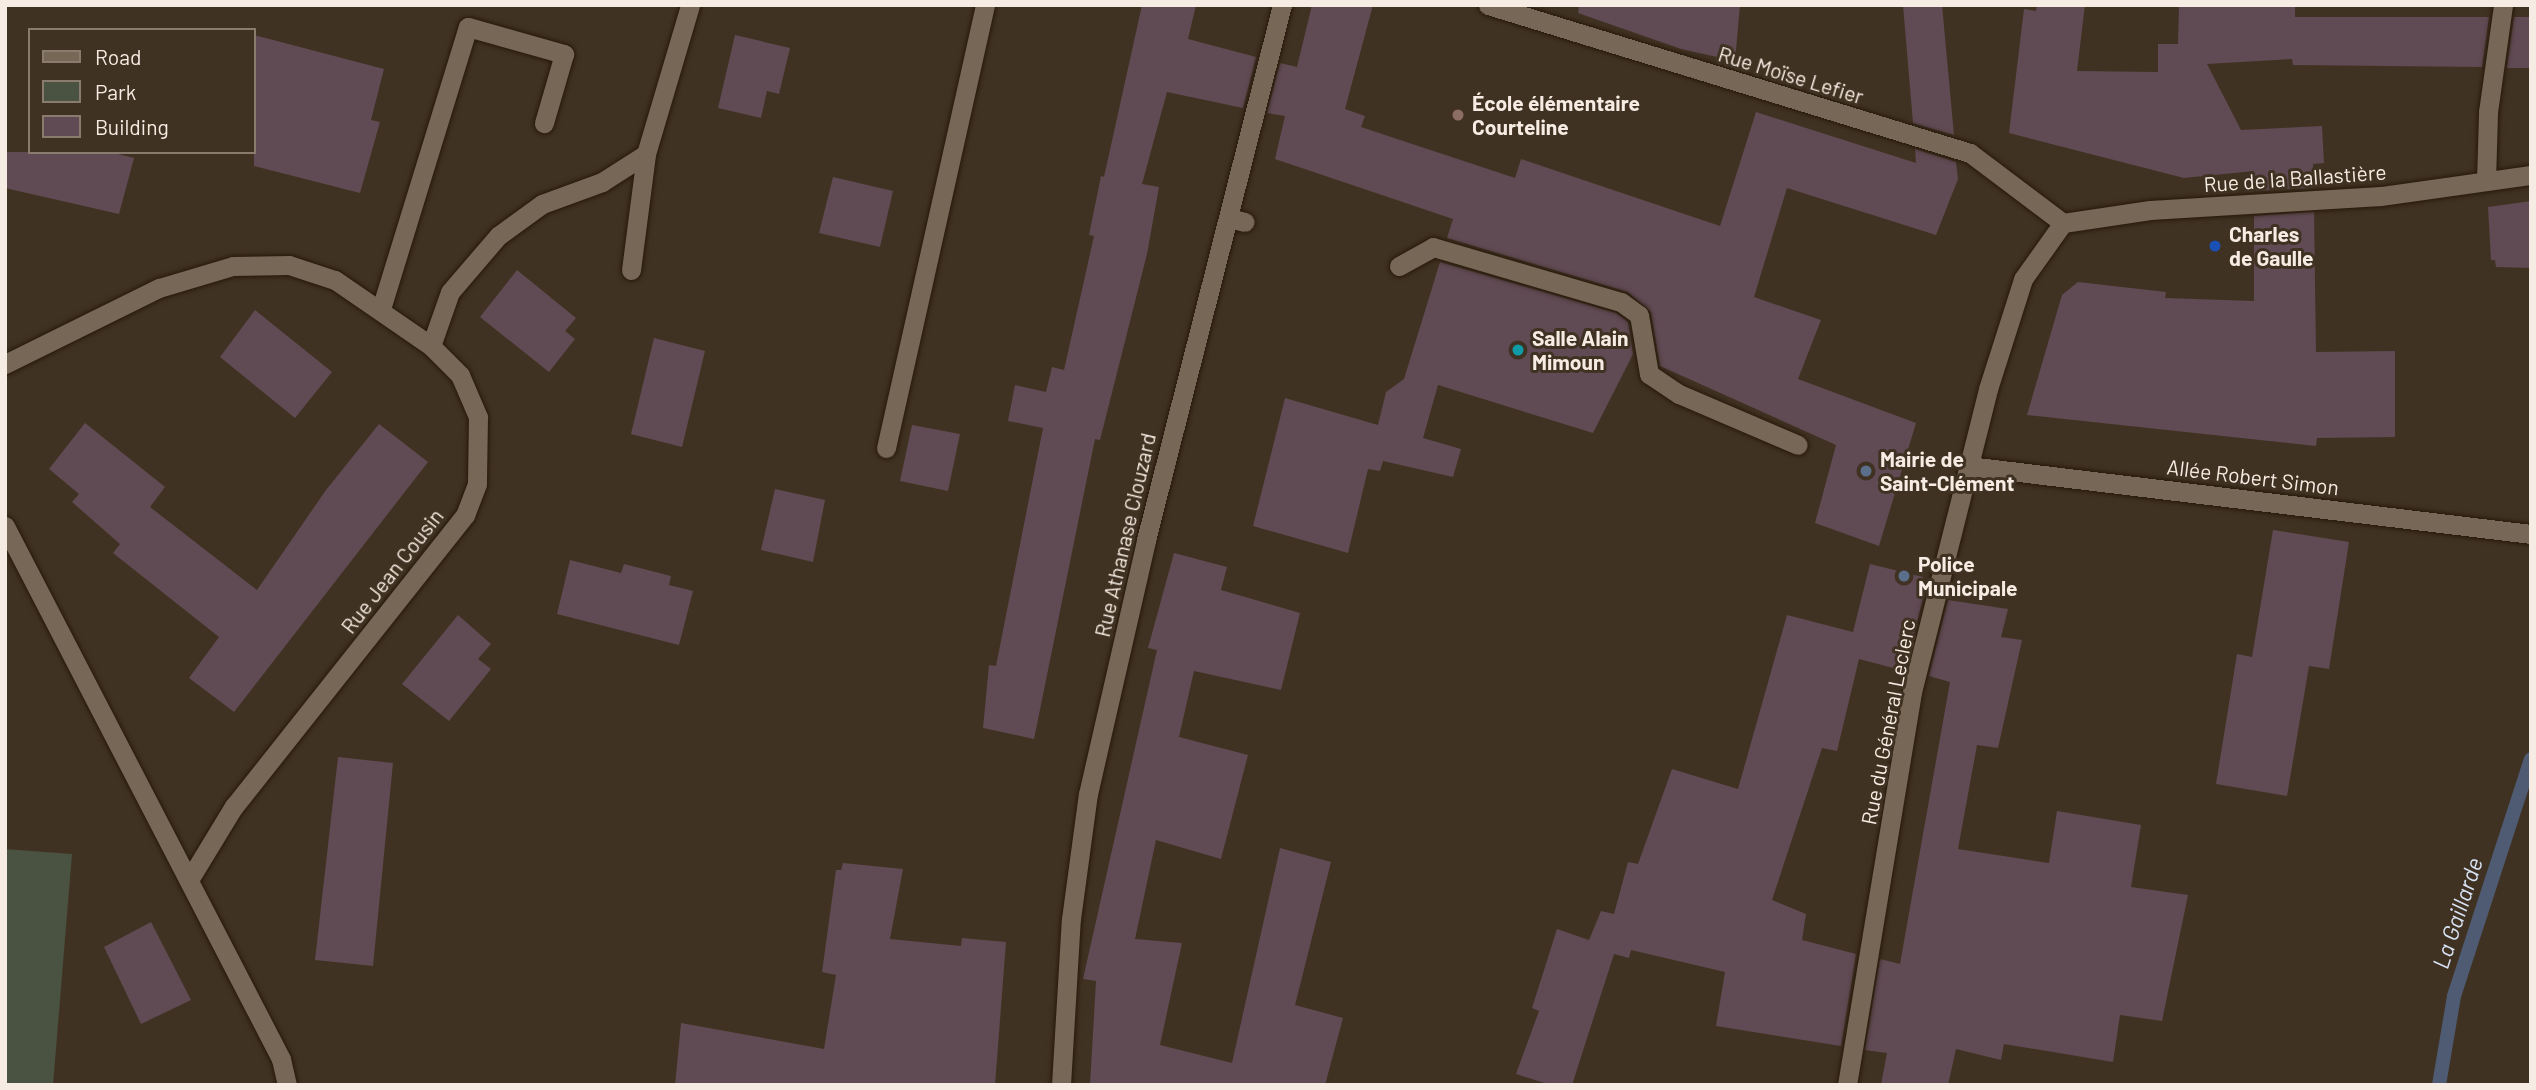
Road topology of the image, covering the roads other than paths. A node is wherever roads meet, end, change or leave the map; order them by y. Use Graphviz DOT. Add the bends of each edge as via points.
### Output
graph roads {
  1 [pos="690,5"];
  2 [pos="985,5"];
  3 [pos="1282,5"];
  4 [pos="1488,5"];
  5 [pos="2503,5"];
  6 [pos="544,124"];
  7 [pos="646,154"];
  8 [pos="2531,175"];
  9 [pos="2486,181"];
  10 [pos="2063,223"];
  11 [pos="1399,266"];
  12 [pos="631,270"];
  13 [pos="382,309"];
  14 [pos="431,345"];
  15 [pos="5,365"];
  16 [pos="1798,445"];
  17 [pos="886,448"];
  18 [pos="1969,466"];
  19 [pos="5,526"];
  20 [pos="2531,534"];
  21 [pos="189,880"];
  22 [pos="286,1085"];
  23 [pos="1061,1085"];
  24 [pos="1847,1085"];
  1 -- 7 [label="street"];
  2 -- 17 [label="street"];
  3 -- 23 [label="street, Rue Athanase Clouzard" via="1237,220 1088,794 1071,919"];
  4 -- 10 [label="street, Rue Moïse Lefier" via="1969,153"];
  5 -- 9 [label="street" via="2488,112"];
  6 -- 13 [label="street" via="564,54 467,27"];
  7 -- 12 [label="street"];
  7 -- 14 [label="street" via="602,182 542,204 498,236 450,292"];
  8 -- 9 [label="street, Rue de la Ballastière"];
  9 -- 10 [label="street, Rue de la Ballastière" via="2381,196 2150,210"];
  10 -- 18 [label="street, Rue du Général Leclerc" via="2023,279 1999,345"];
  11 -- 16 [label="street" via="1433,247 1621,302 1639,315 1648,374 1679,394"];
  13 -- 14 [label="street, Rue Jean Cousin"];
  13 -- 15 [label="street, Rue Jean Cousin" via="335,280 289,265 233,266 159,288"];
  14 -- 21 [label="street, Rue Jean Cousin" via="460,375 478,417 477,484 465,515 234,806"];
  18 -- 20 [label="street, Allée Robert Simon"];
  18 -- 24 [label="street, Rue du Général Leclerc" via="1912,692"];
  19 -- 21 [label="street"];
  21 -- 22 [label="street" via="281,1059"];
}
